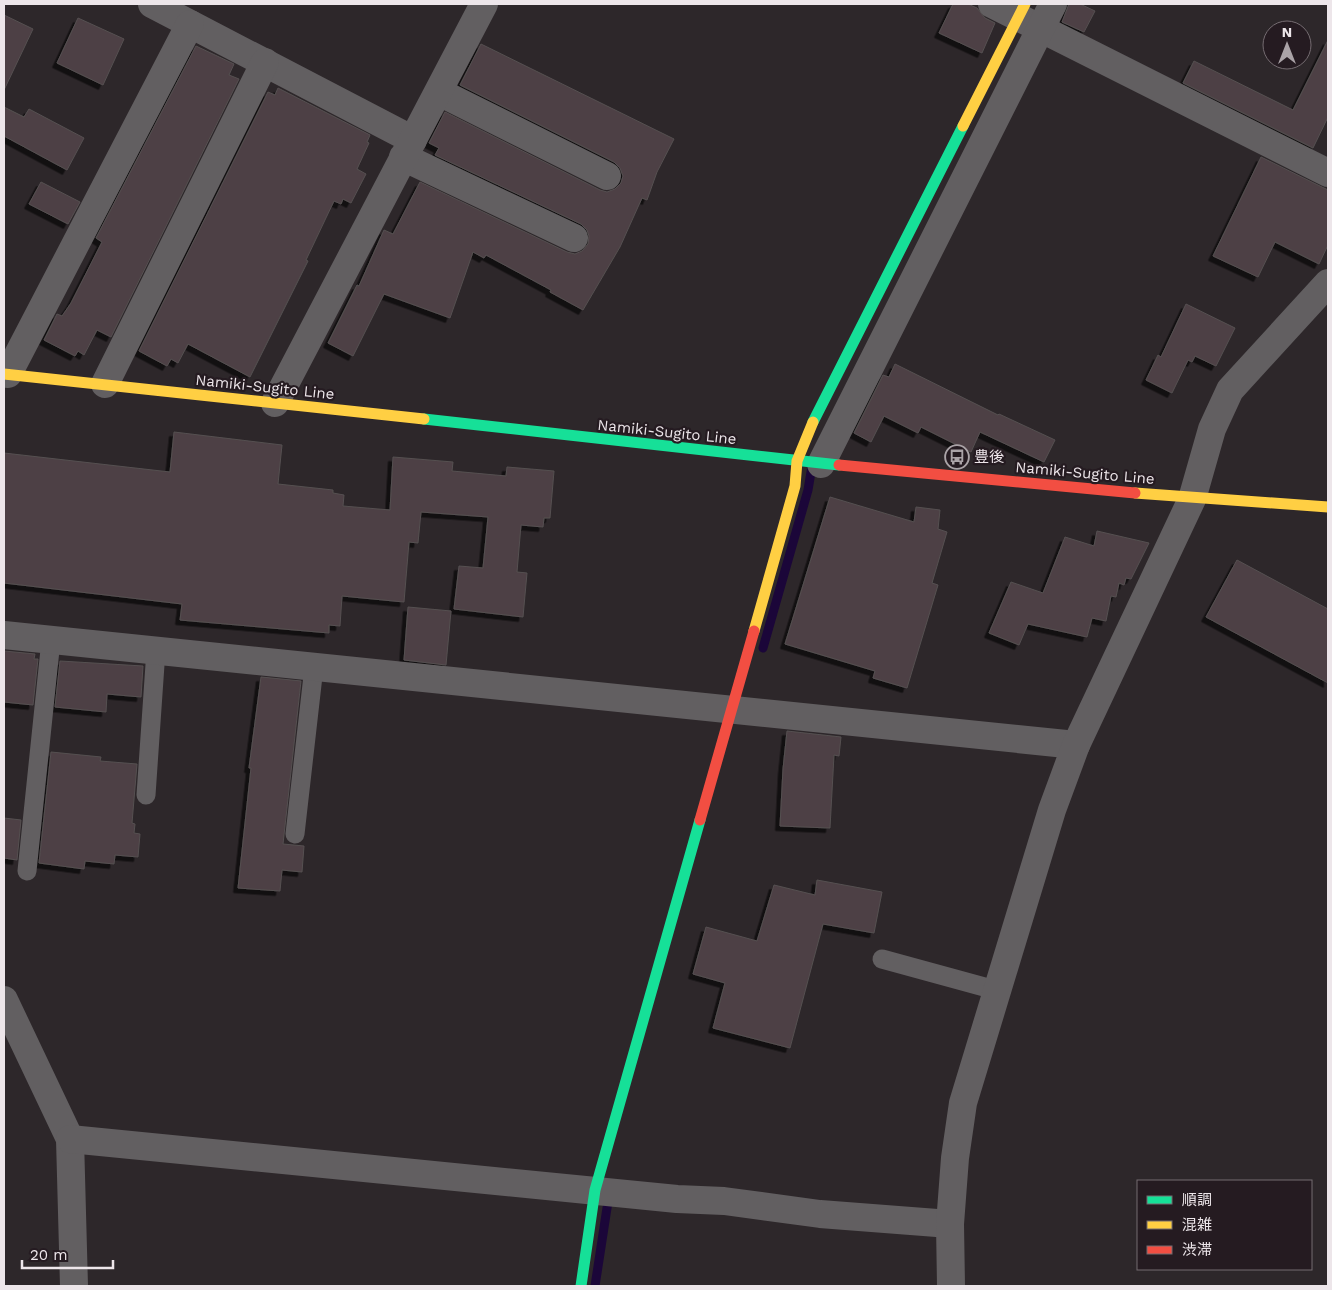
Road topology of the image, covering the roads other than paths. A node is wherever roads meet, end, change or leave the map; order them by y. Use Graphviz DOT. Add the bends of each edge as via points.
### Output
graph roads {
  1 [pos="152,4"];
  2 [pos="484,4"];
  3 [pos="992,4"];
  4 [pos="1053,4"];
  5 [pos="1028,16"];
  6 [pos="190,24"];
  7 [pos="265,62"];
  8 [pos="439,92"];
  9 [pos="408,148"];
  10 [pos="1328,173"];
  11 [pos="607,176"];
  12 [pos="574,238"];
  13 [pos="1328,282"];
  14 [pos="6,374"];
  15 [pos="105,384"];
  16 [pos="275,403"];
  17 [pos="809,462"];
  18 [pos="1192,499"];
  19 [pos="1328,507"];
  20 [pos="4,636"];
  21 [pos="51,640"];
  22 [pos="156,650"];
  23 [pos="314,667"];
  24 [pos="731,708"];
  25 [pos="1076,745"];
  26 [pos="146,794"];
  27 [pos="295,834"];
  28 [pos="27,871"];
  29 [pos="882,958"];
  30 [pos="999,991"];
  31 [pos="4,1000"];
  32 [pos="70,1139"];
  33 [pos="595,1190"];
  34 [pos="950,1224"];
  35 [pos="74,1286"];
  36 [pos="581,1286"];
  37 [pos="951,1286"];
  1 -- 6 [label="street"];
  2 -- 8 [label="street"];
  3 -- 5 [label="street"];
  4 -- 5 [label="street"];
  5 -- 10 [label="street"];
  5 -- 17 [label="street"];
  6 -- 7 [label="street"];
  6 -- 14 [label="street"];
  7 -- 9 [label="street"];
  7 -- 15 [label="street"];
  8 -- 9 [label="street"];
  8 -- 11 [label="street"];
  9 -- 12 [label="street"];
  9 -- 16 [label="street"];
  13 -- 18 [label="street" via="1230,390 1212,429"];
  14 -- 15 [label="main road, Namiki-Sugito Line"];
  15 -- 16 [label="main road, Namiki-Sugito Line"];
  16 -- 17 [label="main road, Namiki-Sugito Line"];
  17 -- 18 [label="main road, Namiki-Sugito Line"];
  17 -- 24 [label="main road" via="795,486"];
  18 -- 19 [label="main road, Namiki-Sugito Line"];
  18 -- 25 [label="street"];
  20 -- 21 [label="street"];
  21 -- 22 [label="street"];
  21 -- 28 [label="lane"];
  22 -- 23 [label="street"];
  22 -- 26 [label="lane"];
  23 -- 24 [label="street"];
  23 -- 27 [label="lane"];
  24 -- 25 [label="street"];
  24 -- 33 [label="main road"];
  25 -- 30 [label="street" via="1052,810"];
  29 -- 30 [label="lane"];
  30 -- 34 [label="street" via="964,1103 955,1158"];
  31 -- 32 [label="street"];
  32 -- 33 [label="street"];
  32 -- 35 [label="street"];
  33 -- 34 [label="street"];
  33 -- 36 [label="main road"];
  34 -- 37 [label="street"];
}
